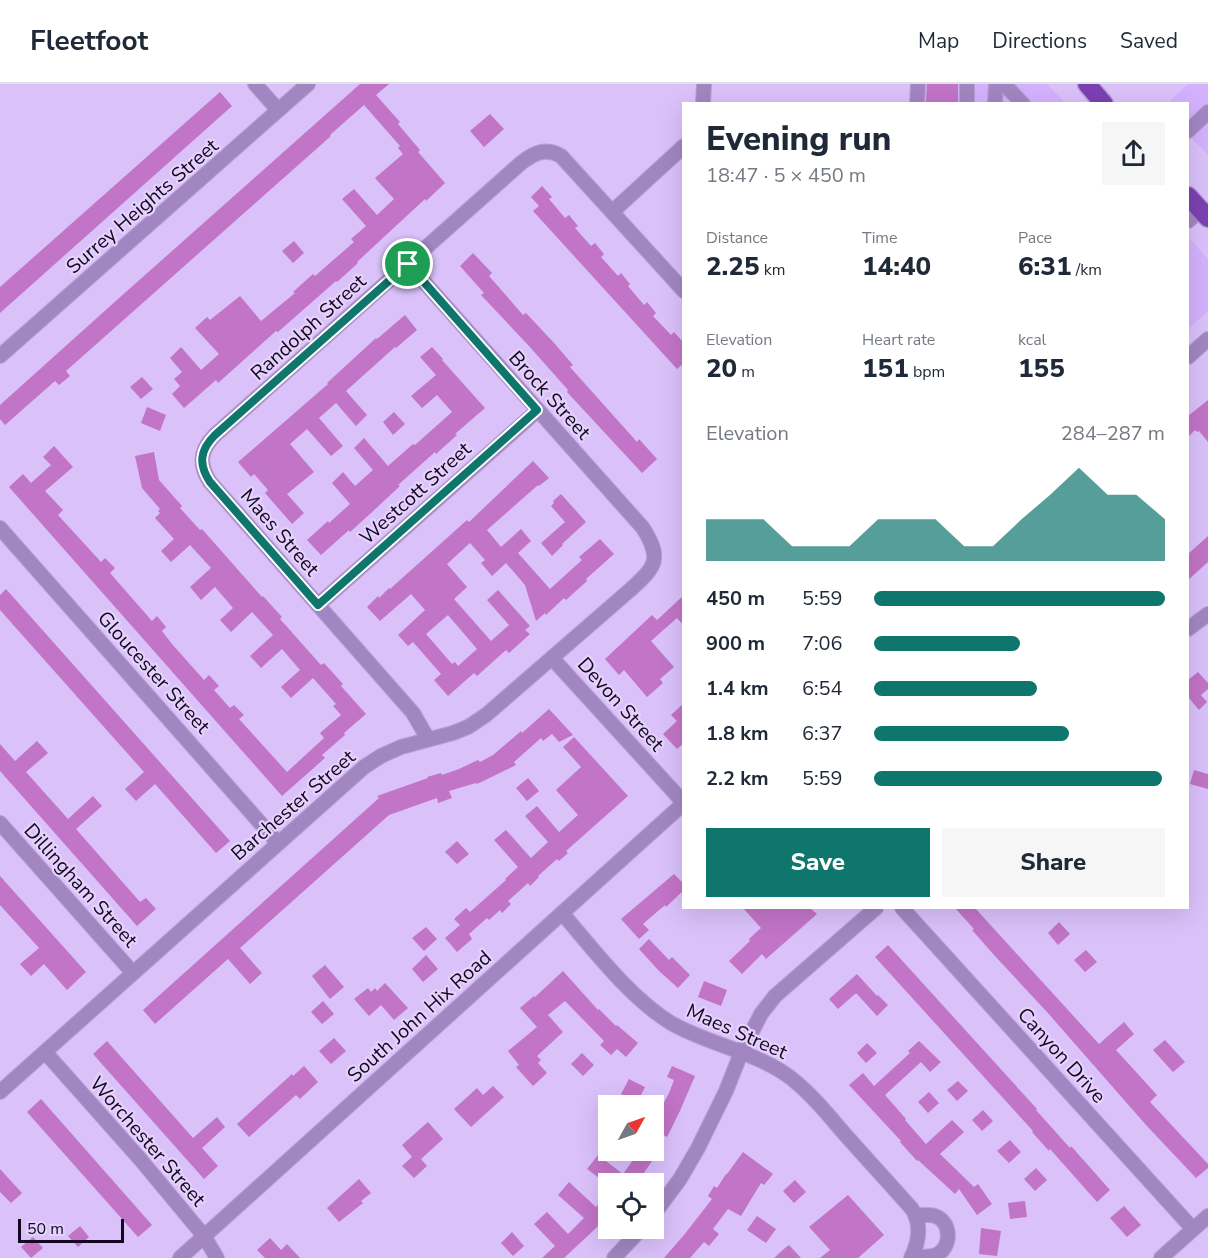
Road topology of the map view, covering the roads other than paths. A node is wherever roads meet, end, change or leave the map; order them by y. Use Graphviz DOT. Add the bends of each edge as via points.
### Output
graph roads {
  1 [pos="255,84"];
  2 [pos="308,84"];
  3 [pos="704,84"];
  4 [pos="918,84"];
  5 [pos="968,84"];
  6 [pos="996,84"];
  7 [pos="1004,84"];
  8 [pos="703,102"];
  9 [pos="917,102"];
  10 [pos="968,102"];
  11 [pos="995,102"];
  12 [pos="1021,102"];
  13 [pos="279,110"];
  14 [pos="1208,112"];
  15 [pos="1189,129"];
  16 [pos="682,148"];
  17 [pos="1189,197"];
  18 [pos="612,212"];
  19 [pos="1199,216"];
  20 [pos="408,264"];
  21 [pos="682,289"];
  22 [pos="1208,339"];
  23 [pos="0,356"];
  24 [pos="1189,356"];
  25 [pos="537,410"];
  26 [pos="202,457"];
  27 [pos="0,528"];
  28 [pos="654,556"];
  29 [pos="318,605"];
  30 [pos="1208,614"];
  31 [pos="1189,628"];
  32 [pos="552,658"];
  33 [pos="429,739"];
  34 [pos="682,801"];
  35 [pos="682,805"];
  36 [pos="0,823"];
  37 [pos="278,843"];
  38 [pos="875,909"];
  39 [pos="903,909"];
  40 [pos="562,913"];
  41 [pos="134,973"];
  42 [pos="45,1052"];
  43 [pos="741,1053"];
  44 [pos="0,1092"];
  45 [pos="664,1201"];
  46 [pos="916,1216"];
  47 [pos="1208,1216"];
  48 [pos="1193,1229"];
  49 [pos="204,1236"];
  50 [pos="632,1239"];
  51 [pos="911,1257"];
  52 [pos="180,1258"];
  53 [pos="217,1258"];
  54 [pos="614,1258"];
  55 [pos="1161,1258"];
  1 -- 13 [label="street"];
  2 -- 13 [label="street, Surrey Heights Street"];
  3 -- 8 [label="street"];
  4 -- 9 [label="street"];
  5 -- 10 [label="street"];
  6 -- 11 [label="street"];
  7 -- 12 [label="street"];
  13 -- 23 [label="street, Surrey Heights Street"];
  14 -- 15 [label="street"];
  16 -- 18 [label="street"];
  17 -- 19 [label="main road"];
  18 -- 20 [label="street, Randolph Street" via="561,156 538,152"];
  18 -- 21 [label="street, Randolph Street"];
  20 -- 25 [label="street, Brock Street"];
  20 -- 26 [label="street, Randolph Street" via="215,435"];
  22 -- 24 [label="street"];
  25 -- 28 [label="street, Brock Street" via="643,528"];
  25 -- 29 [label="street, Westcott Street"];
  26 -- 29 [label="street, Maes Street" via="210,482"];
  27 -- 37 [label="street, Gloucester Street"];
  28 -- 32 [label="street, Barchester Street" via="647,574"];
  29 -- 33 [label="street, Maes Street" via="413,713"];
  30 -- 31 [label="street"];
  32 -- 33 [label="street, Barchester Street" via="486,716 468,727"];
  32 -- 34 [label="street, Devon Street"];
  33 -- 37 [label="street, Barchester Street" via="401,747 364,767"];
  35 -- 40 [label="street, South John Hix Road"];
  36 -- 41 [label="street, Dillingham Street"];
  37 -- 41 [label="street, Barchester Street"];
  38 -- 43 [label="street" via="775,996"];
  39 -- 48 [label="street, Canyon Drive"];
  40 -- 43 [label="street, Maes Street" via="653,1010 692,1034"];
  40 -- 49 [label="street, South John Hix Road"];
  41 -- 42 [label="street, Barchester Street"];
  42 -- 44 [label="street, Barchester Street"];
  42 -- 49 [label="street, Worchester Street"];
  43 -- 45 [label="street" via="698,1148"];
  43 -- 46 [label="street, Maes Street" via="778,1069 802,1087"];
  46 -- 51 [label="street" via="919,1233"];
  46 -- 51 [label="street" via="937,1216 942,1220 948,1243 937,1254"];
  47 -- 48 [label="street"];
  48 -- 55 [label="street"];
  49 -- 52 [label="street, South John Hix Road"];
  49 -- 53 [label="street, Worchester Street"];
  50 -- 54 [label="street"];
}
